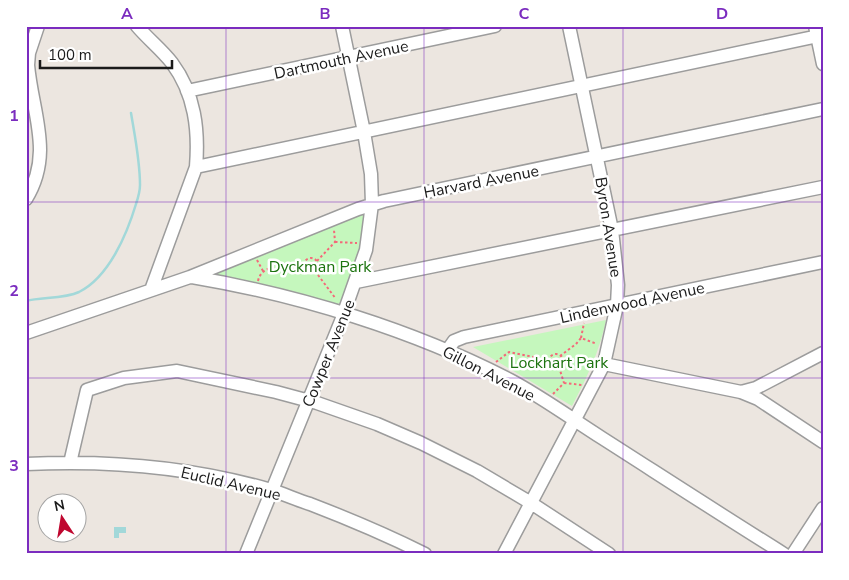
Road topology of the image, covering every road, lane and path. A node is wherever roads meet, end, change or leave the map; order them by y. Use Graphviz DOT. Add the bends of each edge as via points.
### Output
graph roads {
  1 [pos="38,26"];
  2 [pos="342,26"];
  3 [pos="495,26"];
  4 [pos="569,26"];
  5 [pos="139,27"];
  6 [pos="818,33"];
  7 [pos="349,57"];
  8 [pos="823,64"];
  9 [pos="582,86"];
  10 [pos="187,91"];
  11 [pos="823,110"];
  12 [pos="39,124"];
  13 [pos="26,127"];
  14 [pos="364,132"];
  15 [pos="597,157"];
  16 [pos="196,167"];
  17 [pos="823,187"];
  18 [pos="26,199"];
  19 [pos="372,204"];
  20 [pos="334,228"];
  21 [pos="612,230"];
  22 [pos="335,242"];
  23 [pos="356,251"];
  24 [pos="256,259"];
  25 [pos="317,261"];
  26 [pos="823,262"];
  27 [pos="303,266"];
  28 [pos="263,271"];
  29 [pos="316,271"];
  30 [pos="190,277"];
  31 [pos="258,282"];
  32 [pos="356,282"];
  33 [pos="151,290"];
  34 [pos="330,297"];
  35 [pos="617,305"];
  36 [pos="344,314"];
  37 [pos="585,322"];
  38 [pos="26,333"];
  39 [pos="581,338"];
  40 [pos="598,344"];
  41 [pos="447,351"];
  42 [pos="823,353"];
  43 [pos="560,356"];
  44 [pos="549,360"];
  45 [pos="494,364"];
  46 [pos="604,364"];
  47 [pos="558,367"];
  48 [pos="564,383"];
  49 [pos="582,386"];
  50 [pos="741,392"];
  51 [pos="552,394"];
  52 [pos="308,401"];
  53 [pos="574,420"];
  54 [pos="823,442"];
  55 [pos="70,463"];
  56 [pos="26,464"];
  57 [pos="271,490"];
  58 [pos="530,503"];
  59 [pos="823,508"];
  60 [pos="246,554"];
  61 [pos="425,554"];
  62 [pos="504,554"];
  63 [pos="609,554"];
  64 [pos="784,554"];
  65 [pos="793,554"];
  1 -- 12 [label="street" via="28,65"];
  2 -- 7 [label="street, Cowper Avenue"];
  3 -- 7 [label="street, Dartmouth Avenue"];
  4 -- 9 [label="street, Byron Avenue"];
  5 -- 10 [label="street" via="171,62"];
  6 -- 8 [label="street"];
  6 -- 9 [label="street"];
  7 -- 10 [label="street, Dartmouth Avenue"];
  7 -- 14 [label="street, Cowper Avenue"];
  9 -- 14 [label="street"];
  9 -- 15 [label="street, Byron Avenue"];
  10 -- 16 [label="street" via="197,128"];
  11 -- 15 [label="street, Harvard Avenue"];
  12 -- 13 [label="street"];
  12 -- 18 [label="street" via="39,163 35,182"];
  14 -- 16 [label="street"];
  14 -- 19 [label="street, Cowper Avenue"];
  15 -- 19 [label="street, Harvard Avenue"];
  15 -- 21 [label="street, Byron Avenue"];
  16 -- 33 [label="street"];
  17 -- 21 [label="street"];
  19 -- 30 [label="street, Harvard Avenue"];
  19 -- 32 [label="street, Cowper Avenue" via="366,250"];
  20 -- 22 [label="path"];
  21 -- 32 [label="street"];
  21 -- 35 [label="street, Byron Avenue"];
  22 -- 23 [label="path" via="358,241"];
  22 -- 25 [label="path"];
  24 -- 28 [label="path"];
  25 -- 27 [label="path" via="308,258"];
  25 -- 29 [label="path"];
  26 -- 35 [label="street, Lindenwood Avenue"];
  27 -- 28 [label="path"];
  27 -- 29 [label="path" via="309,272"];
  28 -- 31 [label="path"];
  29 -- 34 [label="path" via="336,298"];
  30 -- 33 [label="street, Harvard Avenue"];
  30 -- 36 [label="street, Gillon Avenue" via="238,285"];
  32 -- 36 [label="street, Cowper Avenue"];
  33 -- 38 [label="street, Harvard Avenue"];
  35 -- 41 [label="street, Lindenwood Avenue" via="464,337 454,341"];
  35 -- 46 [label="street, Byron Avenue"];
  36 -- 41 [label="street, Gillon Avenue"];
  36 -- 52 [label="street, Cowper Avenue"];
  37 -- 39 [label="path"];
  39 -- 40 [label="path"];
  39 -- 43 [label="path"];
  41 -- 53 [label="street, Gillon Avenue" via="511,381"];
  42 -- 50 [label="street" via="756,388"];
  43 -- 44 [label="path" via="553,355"];
  43 -- 47 [label="path" via="562,361"];
  44 -- 45 [label="path" via="509,352"];
  44 -- 47 [label="path" via="552,367"];
  46 -- 50 [label="street"];
  46 -- 53 [label="street, Byron Avenue"];
  47 -- 48 [label="path"];
  48 -- 49 [label="path"];
  48 -- 51 [label="path"];
  50 -- 54 [label="street" via="758,399"];
  52 -- 55 [label="street" via="177,371 124,378 87,390"];
  52 -- 57 [label="street, Cowper Avenue"];
  52 -- 58 [label="street" via="421,443"];
  53 -- 58 [label="street, Byron Avenue"];
  53 -- 64 [label="street, Gillon Avenue"];
  55 -- 56 [label="street, Euclid Avenue"];
  55 -- 57 [label="street, Euclid Avenue" via="173,469"];
  57 -- 60 [label="street, Cowper Avenue"];
  57 -- 61 [label="street, Euclid Avenue" via="340,515"];
  58 -- 62 [label="street, Byron Avenue"];
  58 -- 63 [label="street"];
  59 -- 65 [label="street"];
}
